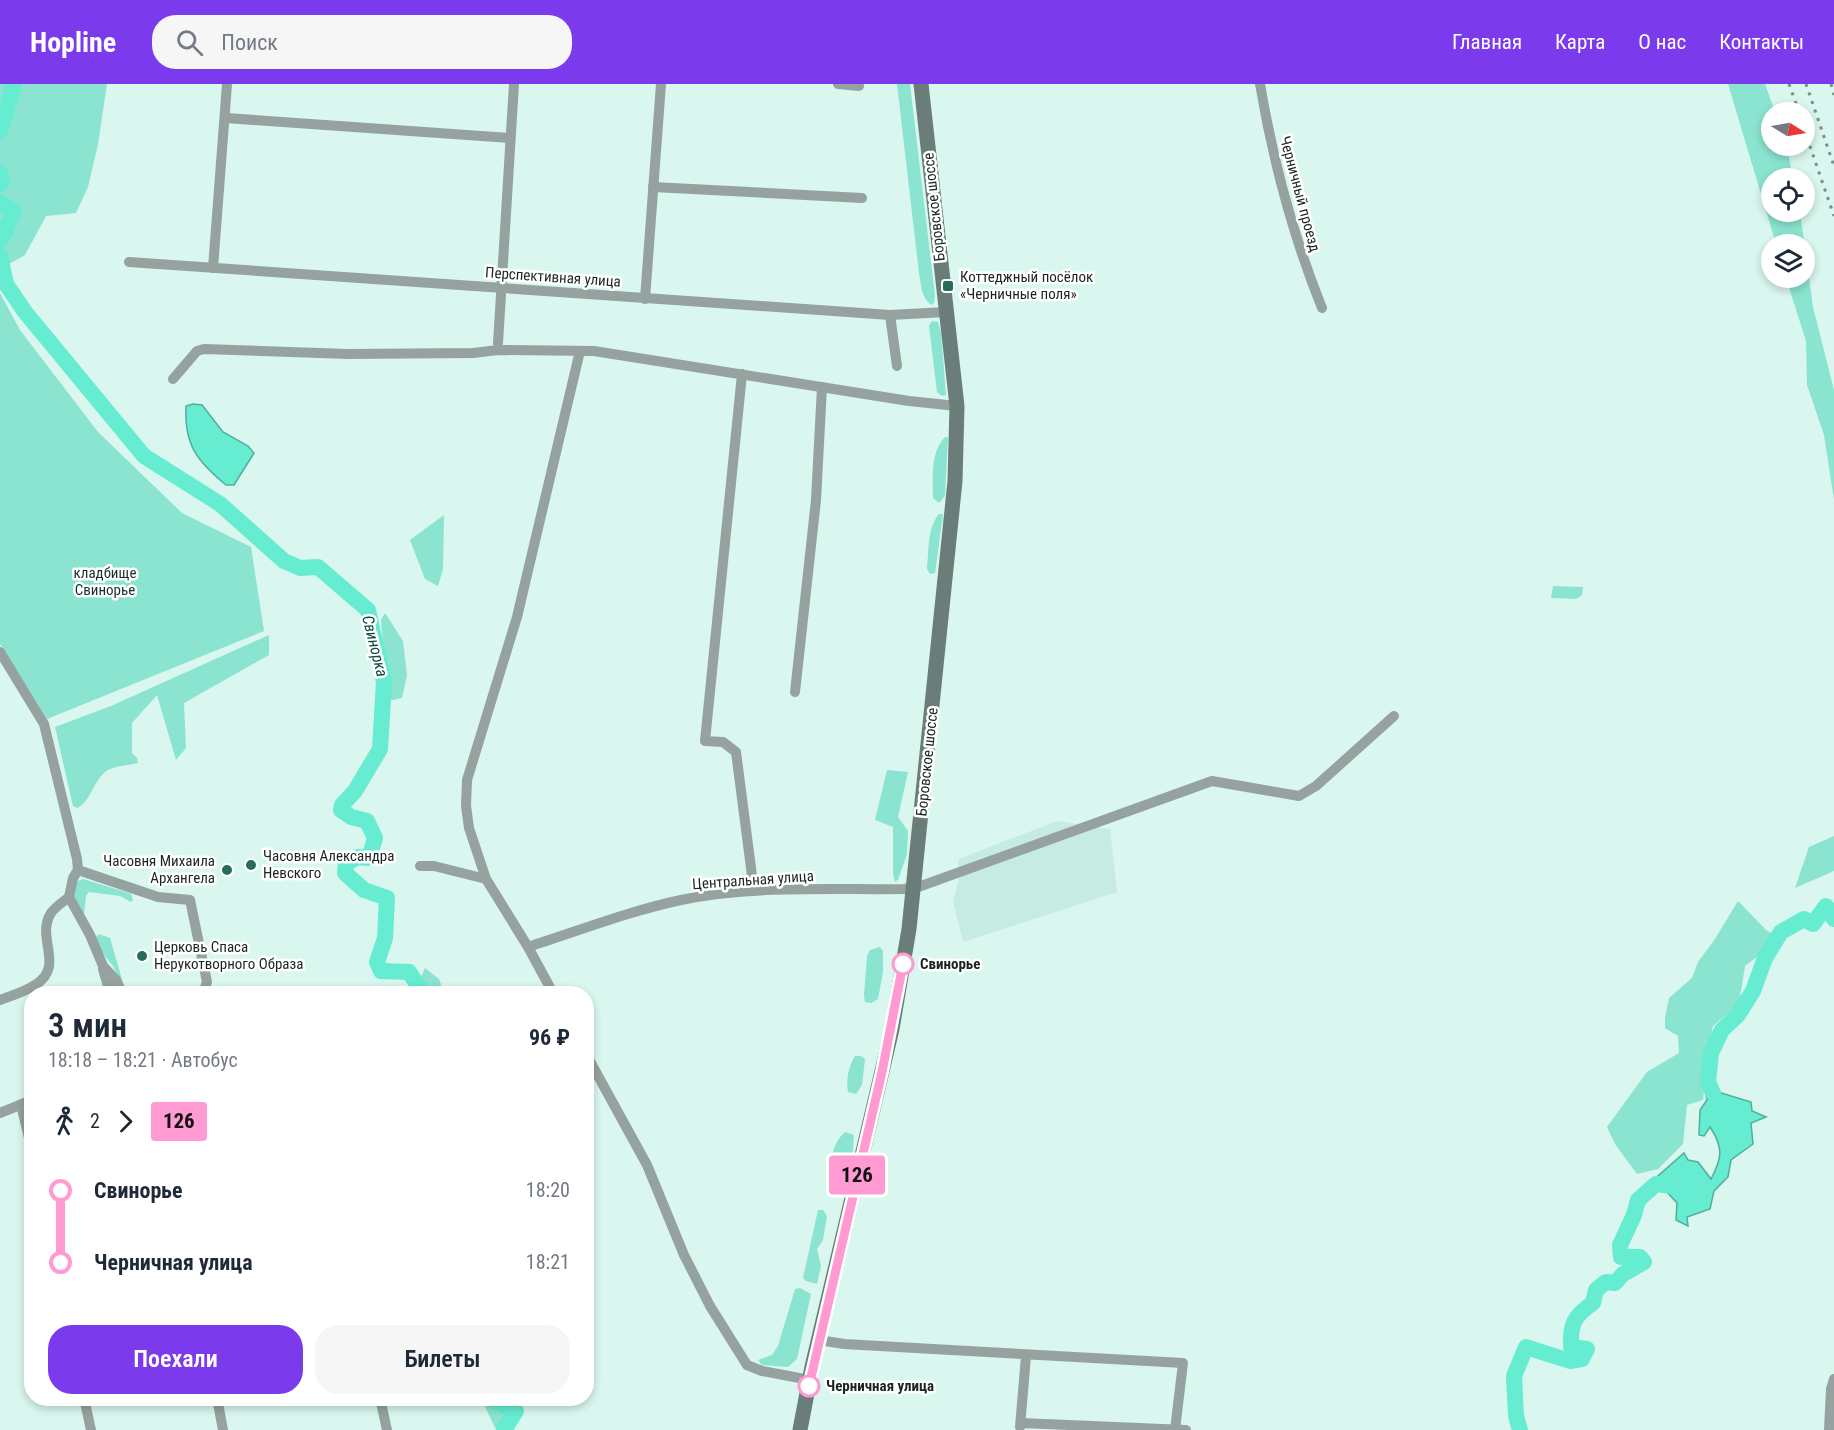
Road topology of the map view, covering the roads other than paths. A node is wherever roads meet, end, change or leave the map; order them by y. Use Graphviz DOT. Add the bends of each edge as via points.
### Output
graph roads {
  1 [pos="227,84"];
  2 [pos="514,84"];
  3 [pos="660,84"];
  4 [pos="838,84"];
  5 [pos="921,84"];
  6 [pos="1260,84"];
  7 [pos="859,86"];
  8 [pos="226,118"];
  9 [pos="510,138"];
  10 [pos="653,187"];
  11 [pos="862,198"];
  12 [pos="129,262"];
  13 [pos="213,268"];
  14 [pos="502,288"];
  15 [pos="645,298"];
  16 [pos="1322,309"];
  17 [pos="946,312"];
  18 [pos="890,315"];
  19 [pos="498,343"];
  20 [pos="580,351"];
  21 [pos="897,366"];
  22 [pos="742,374"];
  23 [pos="173,379"];
  24 [pos="822,387"];
  25 [pos="957,406"];
  26 [pos="0,652"];
  27 [pos="795,692"];
  28 [pos="1394,716"];
  29 [pos="420,866"];
  30 [pos="78,870"];
  31 [pos="486,879"];
  32 [pos="915,886"];
  33 [pos="754,891"];
  34 [pos="69,897"];
  35 [pos="528,947"];
  36 [pos="103,966"];
  37 [pos="35,986"];
  38 [pos="108,986"];
  39 [pos="119,986"];
  40 [pos="206,986"];
  41 [pos="549,986"];
  42 [pos="24,990"];
  43 [pos="0,1000"];
  44 [pos="594,1069"];
  45 [pos="24,1104"];
  46 [pos="0,1113"];
  47 [pos="819,1340"];
  48 [pos="1026,1356"];
  49 [pos="1834,1379"];
  50 [pos="810,1380"];
  51 [pos="86,1406"];
  52 [pos="218,1406"];
  53 [pos="382,1406"];
  54 [pos="1021,1426"];
  55 [pos="91,1430"];
  56 [pos="223,1430"];
  57 [pos="387,1430"];
  58 [pos="800,1430"];
  59 [pos="1175,1430"];
  60 [pos="1186,1430"];
  61 [pos="1829,1430"];
  1 -- 8 [label="street"];
  2 -- 9 [label="street"];
  3 -- 10 [label="street"];
  4 -- 7 [label="street"];
  5 -- 17 [label="main road, Боровское шоссе"];
  6 -- 16 [label="street, Черничный проезд" via="1272,152 1302,259"];
  8 -- 9 [label="street"];
  8 -- 13 [label="street"];
  9 -- 14 [label="street"];
  10 -- 11 [label="street"];
  10 -- 15 [label="street"];
  12 -- 13 [label="street, Перспективная улица"];
  13 -- 14 [label="street, Перспективная улица"];
  14 -- 15 [label="street, Перспективная улица"];
  14 -- 19 [label="street"];
  15 -- 18 [label="street, Перспективная улица"];
  17 -- 18 [label="street, Перспективная улица"];
  17 -- 25 [label="main road, Боровское шоссе"];
  18 -- 21 [label="street"];
  20 -- 22 [label="street"];
  20 -- 23 [label="street" via="348,354 204,349 197,351"];
  20 -- 31 [label="street" via="517,617 467,780 469,828"];
  22 -- 24 [label="street"];
  22 -- 33 [label="street" via="705,741 723,742 736,752"];
  24 -- 25 [label="street"];
  24 -- 27 [label="street" via="816,500"];
  25 -- 32 [label="main road, Боровское шоссе" via="955,480"];
  26 -- 30 [label="street" via="44,724"];
  28 -- 32 [label="street, Центральная улица" via="1316,786 1299,796 1212,781"];
  29 -- 31 [label="street"];
  30 -- 34 [label="street"];
  30 -- 40 [label="street" via="159,897 190,900"];
  31 -- 35 [label="street"];
  32 -- 33 [label="street, Центральная улица"];
  32 -- 47 [label="main road, Боровское шоссе" via="890,1039"];
  33 -- 35 [label="street, Центральная улица" via="680,900"];
  34 -- 36 [label="street"];
  34 -- 37 [label="street" via="52,912 46,925 51,960 44,978"];
  35 -- 41 [label="street"];
  36 -- 38 [label="street"];
  36 -- 39 [label="street"];
  42 -- 43 [label="street"];
  44 -- 50 [label="street" via="647,1165 710,1306 747,1365"];
  45 -- 46 [label="street"];
  47 -- 48 [label="street"];
  47 -- 50 [label="main road, Боровское шоссе"];
  48 -- 54 [label="street"];
  48 -- 59 [label="street" via="1183,1364"];
  49 -- 61 [label="street" via="1830,1389"];
  50 -- 58 [label="main road, Боровское шоссе"];
  51 -- 55 [label="street"];
  52 -- 56 [label="street"];
  53 -- 57 [label="street"];
  54 -- 59 [label="street"];
  59 -- 60 [label="street"];
}
